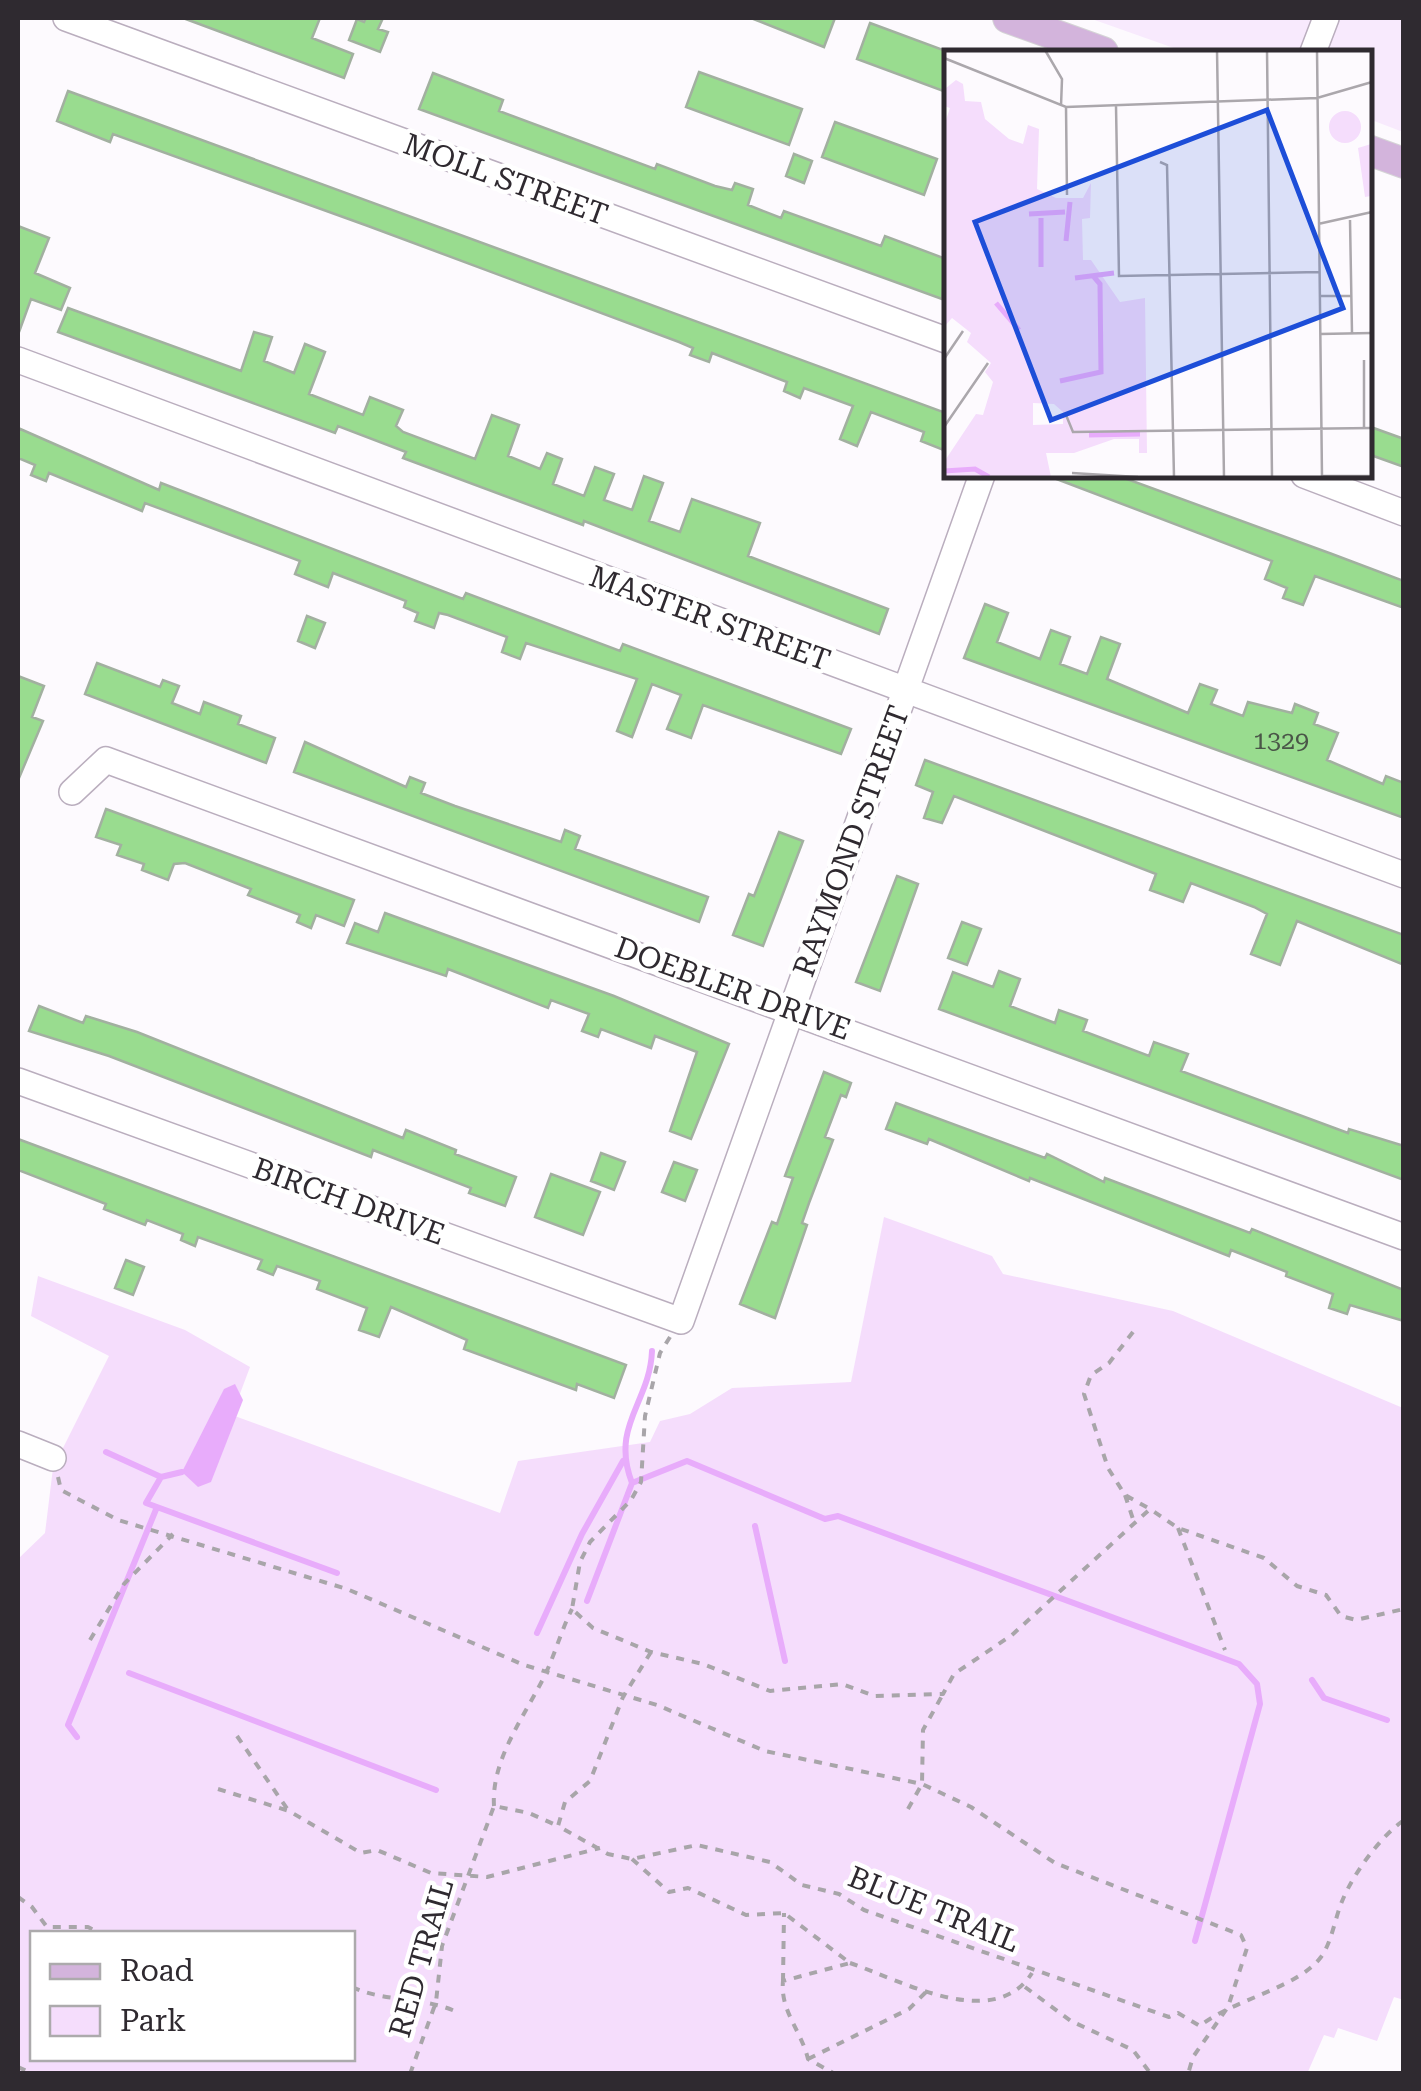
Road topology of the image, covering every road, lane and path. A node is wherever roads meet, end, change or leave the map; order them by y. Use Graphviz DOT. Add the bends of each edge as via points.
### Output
graph roads {
  1 [pos="66,18"];
  2 [pos="1008,18"];
  3 [pos="1326,18"];
  4 [pos="1097,50"];
  5 [pos="1314,50"];
  6 [pos="1371,151"];
  7 [pos="1404,163"];
  8 [pos="944,339"];
  9 [pos="18,360"];
  10 [pos="981,478"];
  11 [pos="1312,478"];
  12 [pos="1404,513"];
  13 [pos="905,690"];
  14 [pos="72,792"];
  15 [pos="1404,875"];
  16 [pos="791,1009"];
  17 [pos="18,1081"];
  18 [pos="1404,1236"];
  19 [pos="681,1321"];
  20 [pos="1133,1332"];
  21 [pos="18,1444"];
  22 [pos="54,1458"];
  23 [pos="1125,1496"];
  24 [pos="1150,1509"];
  25 [pos="1133,1521"];
  26 [pos="1178,1528"];
  27 [pos="173,1534"];
  28 [pos="1404,1609"];
  29 [pos="572,1610"];
  30 [pos="90,1640"];
  31 [pos="1225,1650"];
  32 [pos="652,1652"];
  33 [pos="548,1670"];
  34 [pos="943,1694"];
  35 [pos="623,1697"];
  36 [pos="237,1736"];
  37 [pos="922,1784"];
  38 [pos="218,1789"];
  39 [pos="494,1806"];
  40 [pos="908,1808"];
  41 [pos="289,1811"];
  42 [pos="1404,1820"];
  43 [pos="558,1826"];
  44 [pos="600,1848"];
  45 [pos="632,1860"];
  46 [pos="468,1874"];
  47 [pos="18,1897"];
  48 [pos="784,1913"];
  49 [pos="95,1931"];
  50 [pos="850,1962"];
  51 [pos="1033,1972"];
  52 [pos="783,1981"];
  53 [pos="1024,1986"];
  54 [pos="355,1988"];
  55 [pos="928,1990"];
  56 [pos="436,2002"];
  57 [pos="1228,2007"];
  58 [pos="457,2012"];
  59 [pos="808,2059"];
  60 [pos="18,2067"];
  61 [pos="33,2074"];
  62 [pos="410,2074"];
  63 [pos="835,2074"];
  64 [pos="1151,2074"];
  65 [pos="1188,2074"];
  1 -- 8 [label="street, MOLL STREET"];
  2 -- 4 [label="main road"];
  3 -- 5 [label="street"];
  6 -- 7 [label="main road"];
  9 -- 13 [label="street, MASTER STREET"];
  10 -- 13 [label="street, RAYMOND STREET"];
  11 -- 12 [label="street"];
  13 -- 15 [label="street, MASTER STREET"];
  13 -- 16 [label="street, RAYMOND STREET"];
  14 -- 16 [label="street, DOEBLER DRIVE" via="106,760"];
  16 -- 18 [label="street, DOEBLER DRIVE"];
  16 -- 19 [label="street, RAYMOND STREET"];
  17 -- 19 [label="street, BIRCH DRIVE"];
  19 -- 29 [label="path" via="660,1353 645,1416 641,1482 590,1542"];
  20 -- 23 [label="path" via="1091,1375 1084,1394 1108,1468"];
  21 -- 22 [label="street"];
  22 -- 27 [label="path" via="61,1490 118,1520"];
  23 -- 24 [label="path"];
  23 -- 25 [label="path"];
  24 -- 25 [label="path"];
  24 -- 26 [label="path"];
  25 -- 34 [label="path" via="1121,1540 1012,1635 954,1674"];
  26 -- 28 [label="path" via="1264,1558 1297,1586 1326,1595 1341,1616 1356,1620"];
  26 -- 31 [label="path"];
  27 -- 30 [label="path" via="124,1584"];
  27 -- 33 [label="path" via="347,1589"];
  29 -- 32 [label="path" via="593,1628"];
  29 -- 33 [label="path, RED TRAIL"];
  32 -- 34 [label="path" via="770,1691 842,1684 874,1696"];
  32 -- 35 [label="path"];
  33 -- 35 [label="path"];
  33 -- 39 [label="path, RED TRAIL" via="500,1762"];
  34 -- 37 [label="path" via="924,1730"];
  35 -- 37 [label="path" via="765,1751"];
  35 -- 43 [label="path" via="590,1781 564,1802"];
  36 -- 41 [label="path"];
  37 -- 40 [label="path"];
  37 -- 57 [label="path" via="1055,1862 1241,1936 1247,1948"];
  38 -- 41 [label="path"];
  39 -- 43 [label="path"];
  39 -- 46 [label="path, RED TRAIL"];
  41 -- 46 [label="path" via="361,1853 377,1850 431,1873"];
  42 -- 57 [label="path, BLUE TRAIL" via="1344,1894 1321,1957 1302,1974"];
  43 -- 44 [label="path"];
  44 -- 45 [label="path"];
  44 -- 46 [label="path" via="487,1878"];
  45 -- 48 [label="path" via="669,1892 688,1888 746,1915"];
  45 -- 51 [label="path, BLUE TRAIL" via="697,1844 770,1862 802,1885"];
  46 -- 56 [label="path, RED TRAIL" via="442,1946"];
  47 -- 49 [label="path" via="47,1927"];
  48 -- 50 [label="path"];
  48 -- 52 [label="path"];
  50 -- 52 [label="path"];
  50 -- 55 [label="path"];
  51 -- 53 [label="path"];
  51 -- 57 [label="path, BLUE TRAIL" via="1169,2017 1178,2013 1200,2026"];
  52 -- 59 [label="path" via="781,2002 802,2034"];
  53 -- 55 [label="path" via="991,2000 942,2000"];
  53 -- 64 [label="path" via="1071,2020 1132,2050"];
  54 -- 56 [label="path" via="378,1999"];
  55 -- 59 [label="path" via="909,2010"];
  56 -- 58 [label="path"];
  56 -- 62 [label="path, RED TRAIL"];
  57 -- 65 [label="path"];
  59 -- 63 [label="path"];
  60 -- 61 [label="path"];
}
